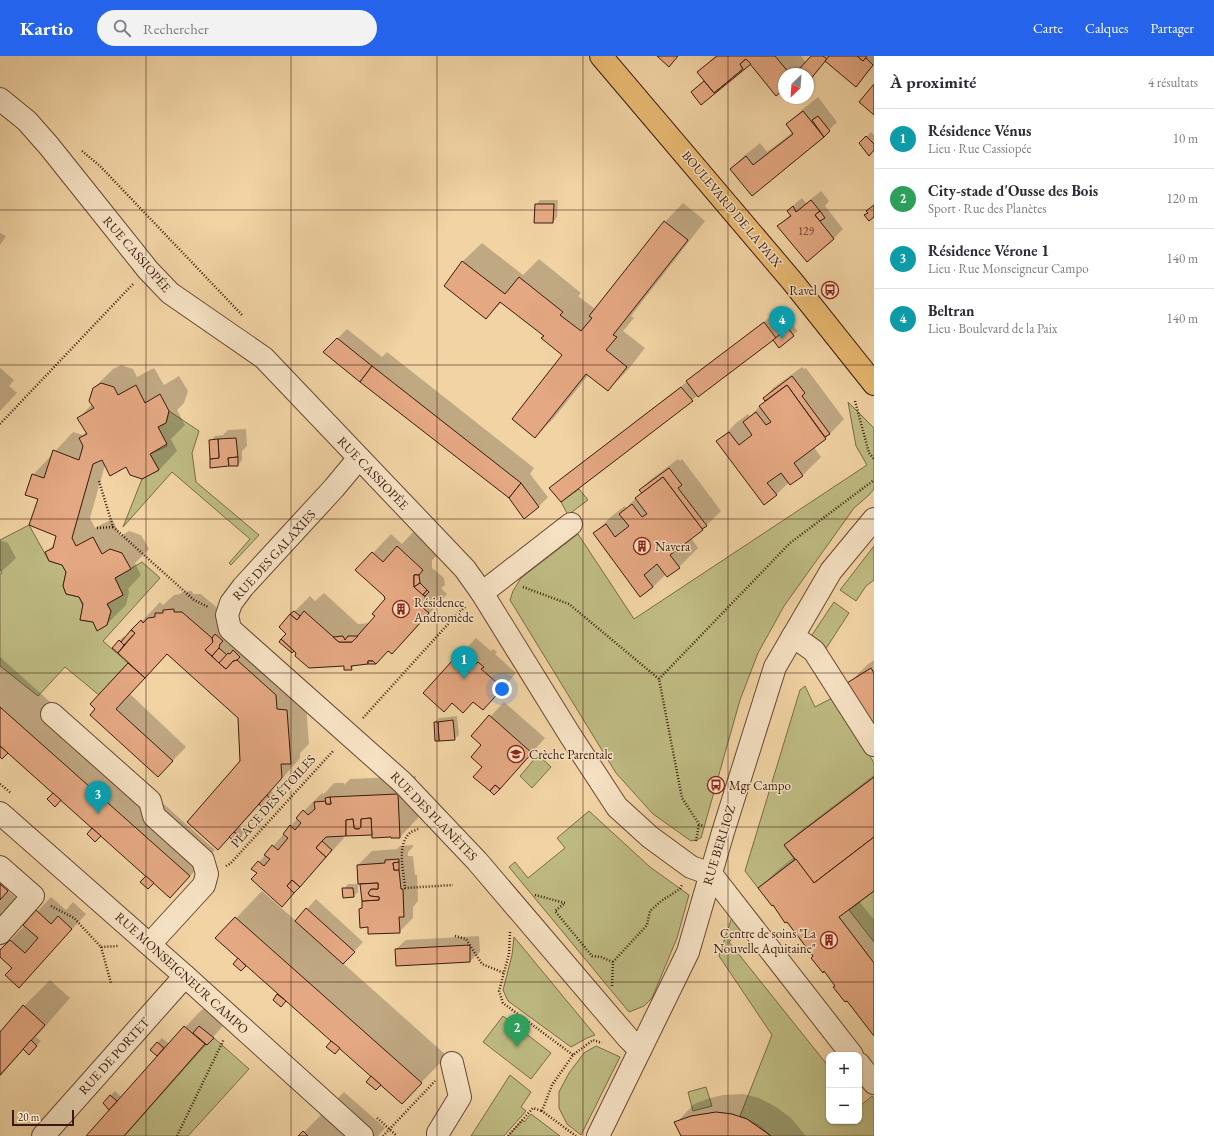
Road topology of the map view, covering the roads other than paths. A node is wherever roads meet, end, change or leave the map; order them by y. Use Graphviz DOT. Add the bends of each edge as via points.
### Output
graph roads {
  1 [pos="601,56"];
  2 [pos="0,99"];
  3 [pos="874,384"];
  4 [pos="360,458"];
  5 [pos="874,519"];
  6 [pos="571,524"];
  7 [pos="482,593"];
  8 [pos="793,636"];
  9 [pos="52,714"];
  10 [pos="349,734"];
  11 [pos="874,745"];
  12 [pos="0,812"];
  13 [pos="699,863"];
  14 [pos="0,868"];
  15 [pos="0,933"];
  16 [pos="150,944"];
  17 [pos="185,976"];
  18 [pos="634,1044"];
  19 [pos="850,1052"];
  20 [pos="452,1063"];
  21 [pos="862,1068"];
  22 [pos="874,1083"];
  23 [pos="43,1136"];
  24 [pos="362,1136"];
  25 [pos="438,1136"];
  26 [pos="598,1136"];
  1 -- 3 [label="main road, BOULEVARD DE LA PAIX" via="788,275"];
  2 -- 4 [label="street, RUE CASSIOPÉE" via="27,121 49,146 148,270 170,293 264,358"];
  4 -- 7 [label="street, RUE CASSIOPÉE" via="465,570"];
  4 -- 10 [label="street, RUE DES GALAXIES" via="243,587 231,602 226,615 230,629"];
  5 -- 8 [label="street, RUE BERLIOZ" via="831,570"];
  6 -- 7 [label="street"];
  7 -- 13 [label="street, RUE CASSIOPÉE" via="617,807 650,837"];
  8 -- 11 [label="street" via="814,651"];
  8 -- 13 [label="street, RUE BERLIOZ" via="775,667 723,832"];
  9 -- 16 [label="street" via="150,801 154,816 203,860 207,874 204,885"];
  10 -- 18 [label="street, RUE DES PLANÈTES" via="402,782 477,860"];
  12 -- 16 [label="street, RUE MONSEIGNEUR CAMPO"];
  13 -- 18 [label="street, RUE BERLIOZ" via="688,952"];
  13 -- 19 [label="street, RUE CASSIOPÉE"];
  14 -- 15 [label="street" via="33,896"];
  16 -- 17 [label="street, RUE MONSEIGNEUR CAMPO"];
  17 -- 23 [label="street, RUE DE PORTET"];
  17 -- 24 [label="street, RUE MONSEIGNEUR CAMPO"];
  18 -- 26 [label="street, RUE BERLIOZ"];
  20 -- 25 [label="street" via="460,1097"];
  21 -- 22 [label="street"];
}
